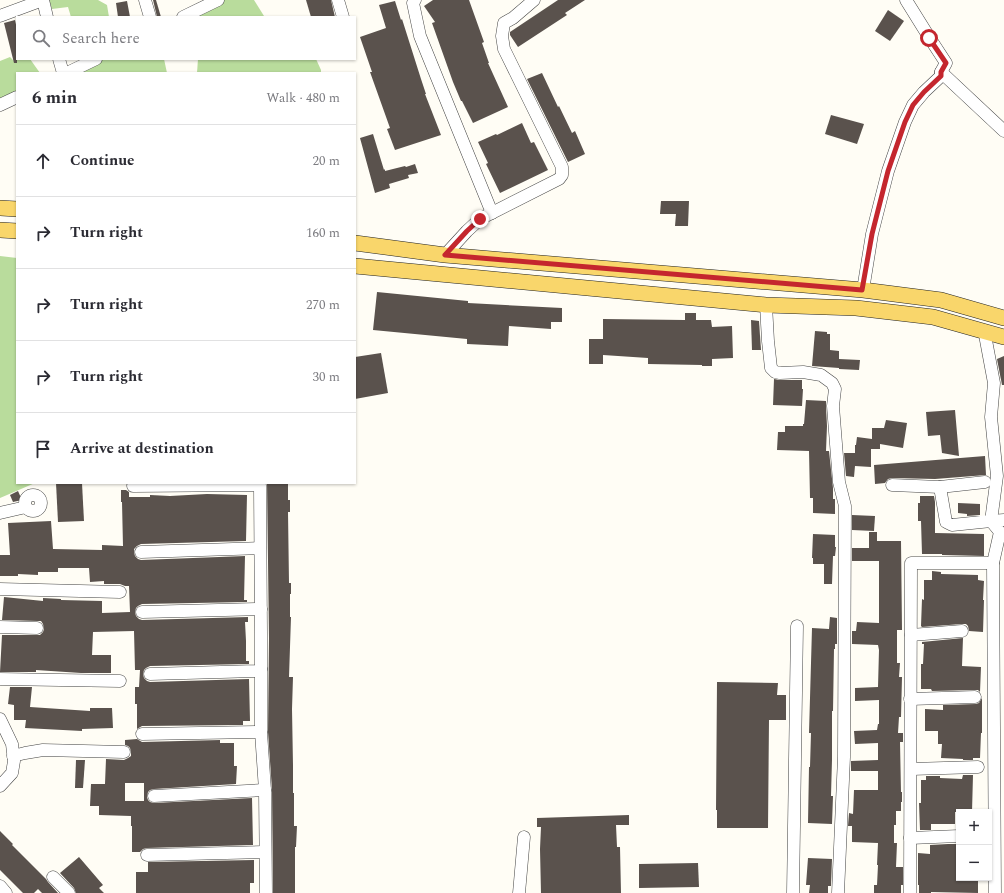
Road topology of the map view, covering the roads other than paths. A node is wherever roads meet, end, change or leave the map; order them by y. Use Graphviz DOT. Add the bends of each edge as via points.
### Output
graph roads {
  1 [pos="43,0"];
  2 [pos="145,0"];
  3 [pos="218,0"];
  4 [pos="338,0"];
  5 [pos="415,0"];
  6 [pos="534,0"];
  7 [pos="906,0"];
  8 [pos="0,16"];
  9 [pos="46,16"];
  10 [pos="150,16"];
  11 [pos="184,16"];
  12 [pos="343,16"];
  13 [pos="59,60"];
  14 [pos="94,60"];
  15 [pos="63,72"];
  16 [pos="69,72"];
  17 [pos="941,72"];
  18 [pos="16,97"];
  19 [pos="0,105"];
  20 [pos="1004,131"];
  21 [pos="0,208"];
  22 [pos="16,209"];
  23 [pos="492,212"];
  24 [pos="0,230"];
  25 [pos="16,233"];
  26 [pos="356,243"];
  27 [pos="445,255"];
  28 [pos="356,266"];
  29 [pos="862,290"];
  30 [pos="766,305"];
  31 [pos="1004,318"];
  32 [pos="986,332"];
  33 [pos="1004,337"];
  34 [pos="984,482"];
  35 [pos="892,485"];
  36 [pos="133,486"];
  37 [pos="940,488"];
  38 [pos="26,507"];
  39 [pos="0,513"];
  40 [pos="1004,520"];
  41 [pos="991,521"];
  42 [pos="260,548"];
  43 [pos="141,552"];
  44 [pos="993,563"];
  45 [pos="0,589"];
  46 [pos="120,592"];
  47 [pos="261,609"];
  48 [pos="142,612"];
  49 [pos="797,626"];
  50 [pos="0,627"];
  51 [pos="37,628"];
  52 [pos="962,631"];
  53 [pos="911,635"];
  54 [pos="261,669"];
  55 [pos="150,674"];
  56 [pos="0,679"];
  57 [pos="120,681"];
  58 [pos="976,697"];
  59 [pos="910,699"];
  60 [pos="0,719"];
  61 [pos="261,732"];
  62 [pos="142,734"];
  63 [pos="124,752"];
  64 [pos="13,756"];
  65 [pos="978,767"];
  66 [pos="911,769"];
  67 [pos="0,786"];
  68 [pos="264,790"];
  69 [pos="154,796"];
  70 [pos="956,836"];
  71 [pos="524,837"];
  72 [pos="910,838"];
  73 [pos="265,852"];
  74 [pos="147,855"];
  75 [pos="53,877"];
  76 [pos="0,886"];
  77 [pos="6,893"];
  78 [pos="69,893"];
  79 [pos="266,893"];
  80 [pos="519,893"];
  81 [pos="793,893"];
  82 [pos="838,893"];
  83 [pos="910,893"];
  84 [pos="994,893"];
  1 -- 8 [label="street"];
  1 -- 9 [label="street"];
  2 -- 10 [label="street"];
  3 -- 11 [label="street"];
  4 -- 12 [label="street"];
  5 -- 23 [label="street" via="420,36"];
  6 -- 23 [label="street" via="504,23 504,49 562,167 562,175 559,179"];
  7 -- 17 [label="street" via="946,63"];
  13 -- 15 [label="street"];
  14 -- 16 [label="street"];
  17 -- 20 [label="street"];
  17 -- 29 [label="street" via="941,76 913,105 905,122 888,171 872,234"];
  18 -- 19 [label="street"];
  21 -- 22 [label="main road"];
  23 -- 27 [label="street" via="480,219"];
  24 -- 25 [label="main road"];
  26 -- 27 [label="main road"];
  27 -- 29 [label="main road"];
  28 -- 30 [label="main road"];
  29 -- 31 [label="main road" via="941,300"];
  30 -- 32 [label="main road" via="856,308 910,314 933,317"];
  30 -- 82 [label="street" via="771,368 780,373 803,372 821,375 832,382 835,389 833,406 839,482 845,506 844,757"];
  32 -- 33 [label="main road"];
  32 -- 41 [label="street" via="994,383 991,417 997,476"];
  34 -- 37 [label="street"];
  35 -- 37 [label="street"];
  36 -- 42 [label="street" via="260,485"];
  37 -- 41 [label="street" via="946,522 952,525"];
  38 -- 39 [label="street"];
  40 -- 41 [label="street"];
  41 -- 44 [label="street" via="1000,532"];
  42 -- 43 [label="street"];
  42 -- 47 [label="street"];
  44 -- 53 [label="street" via="911,563"];
  44 -- 84 [label="street"];
  45 -- 46 [label="street"];
  47 -- 48 [label="street"];
  47 -- 54 [label="street"];
  49 -- 81 [label="street"];
  50 -- 51 [label="street"];
  52 -- 53 [label="street"];
  53 -- 59 [label="street"];
  54 -- 55 [label="street"];
  54 -- 61 [label="street"];
  56 -- 57 [label="street"];
  58 -- 59 [label="street"];
  59 -- 66 [label="street"];
  60 -- 64 [label="street" via="12,744"];
  61 -- 62 [label="street"];
  61 -- 68 [label="street"];
  63 -- 64 [label="street" via="43,750"];
  64 -- 67 [label="street" via="12,773"];
  65 -- 66 [label="street"];
  66 -- 72 [label="street"];
  68 -- 69 [label="street"];
  68 -- 73 [label="street"];
  70 -- 72 [label="street"];
  71 -- 80 [label="street"];
  72 -- 83 [label="street"];
  73 -- 74 [label="street"];
  73 -- 79 [label="street"];
  75 -- 78 [label="street"];
  76 -- 77 [label="street"];
}
